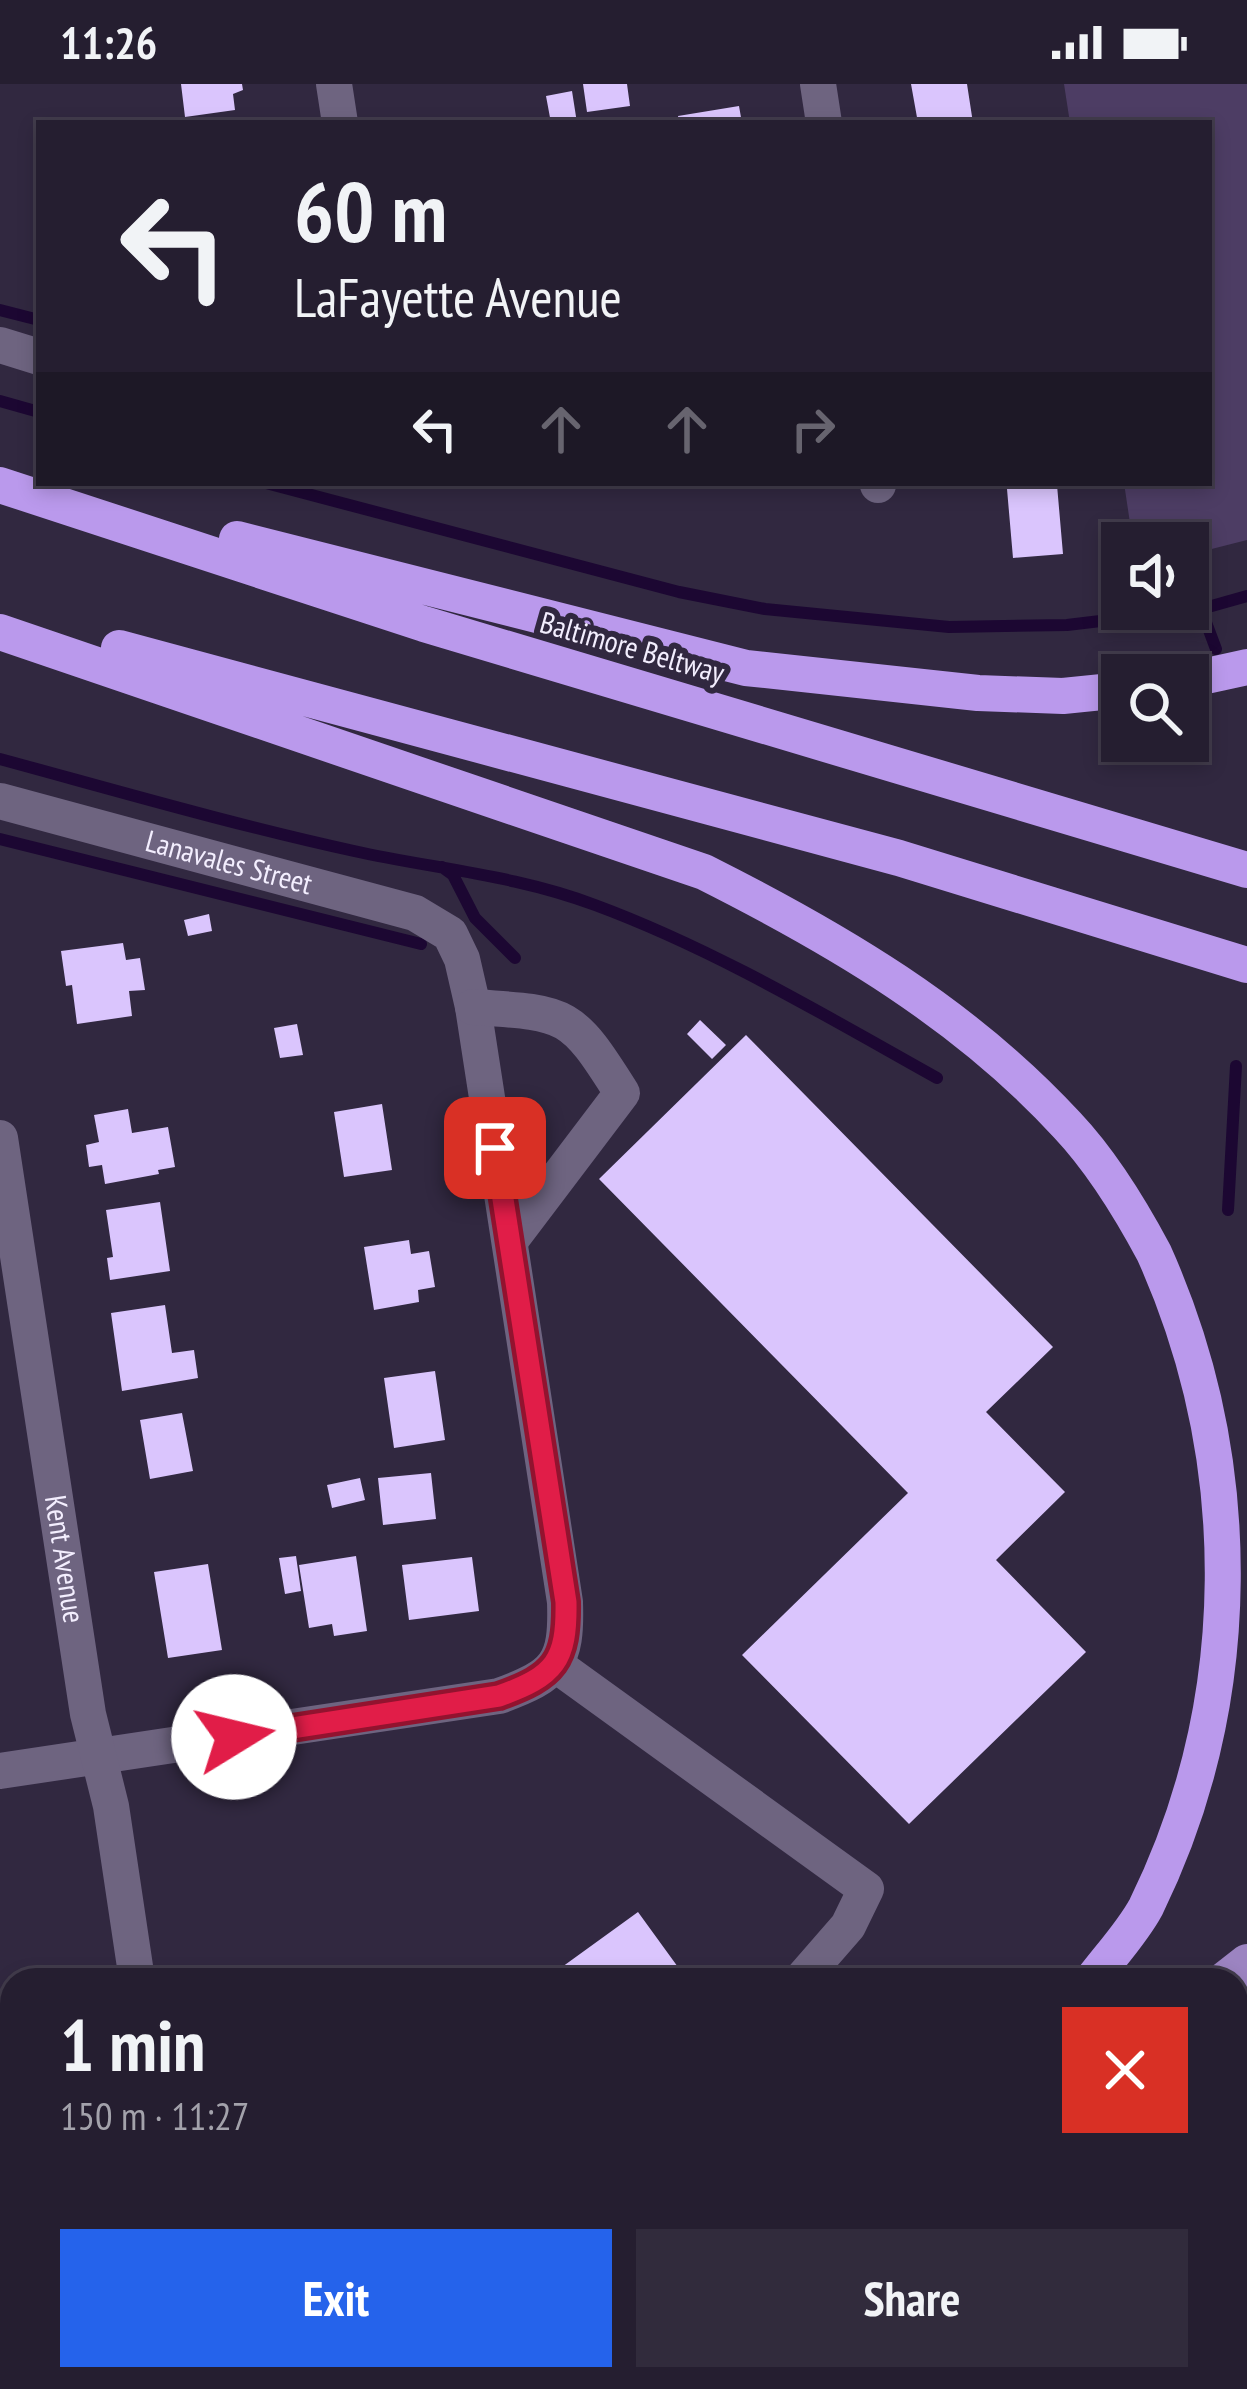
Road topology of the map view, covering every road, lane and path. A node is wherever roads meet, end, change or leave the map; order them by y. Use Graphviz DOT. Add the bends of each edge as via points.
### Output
graph roads {
  1 [pos="334,84"];
  2 [pos="818,84"];
  3 [pos="340,120"];
  4 [pos="824,120"];
  5 [pos="0,345"];
  6 [pos="36,356"];
  7 [pos="0,482"];
  8 [pos="0,616"];
  9 [pos="0,632"];
  10 [pos="1247,667"];
  11 [pos="1209,675"];
  12 [pos="1101,692"];
  13 [pos="0,801"];
  14 [pos="1247,870"];
  15 [pos="1247,965"];
  16 [pos="473,1007"];
  17 [pos="0,1138"];
  18 [pos="509,1241"];
  19 [pos="556,1665"];
  20 [pos="99,1758"];
  21 [pos="0,1772"];
  22 [pos="135,1968"];
  23 [pos="811,1968"];
  24 [pos="1101,1968"];
  1 -- 3 [label="street"];
  2 -- 4 [label="street"];
  5 -- 6 [label="street"];
  7 -- 12 [label="highway" via="746,668 978,693"];
  7 -- 14 [label="highway, Baltimore Beltway" via="424,624"];
  8 -- 15 [label="highway" via="899,858"];
  9 -- 24 [label="highway" via="704,872 892,976 982,1044 1069,1126 1132,1212 1185,1312 1214,1401 1232,1512 1235,1599 1221,1697 1193,1799 1145,1910"];
  10 -- 11 [label="highway"];
  13 -- 16 [label="street, Lanavales Street" via="415,913 450,934"];
  16 -- 18 [label="street"];
  16 -- 18 [label="street" via="548,1012 586,1037 622,1093"];
  17 -- 20 [label="street, Kent Avenue"];
  18 -- 19 [label="street" via="566,1602"];
  19 -- 20 [label="street" via="499,1696"];
  19 -- 23 [label="street" via="866,1889 848,1926"];
  20 -- 21 [label="street"];
  20 -- 22 [label="street, Kent Avenue"];
}
